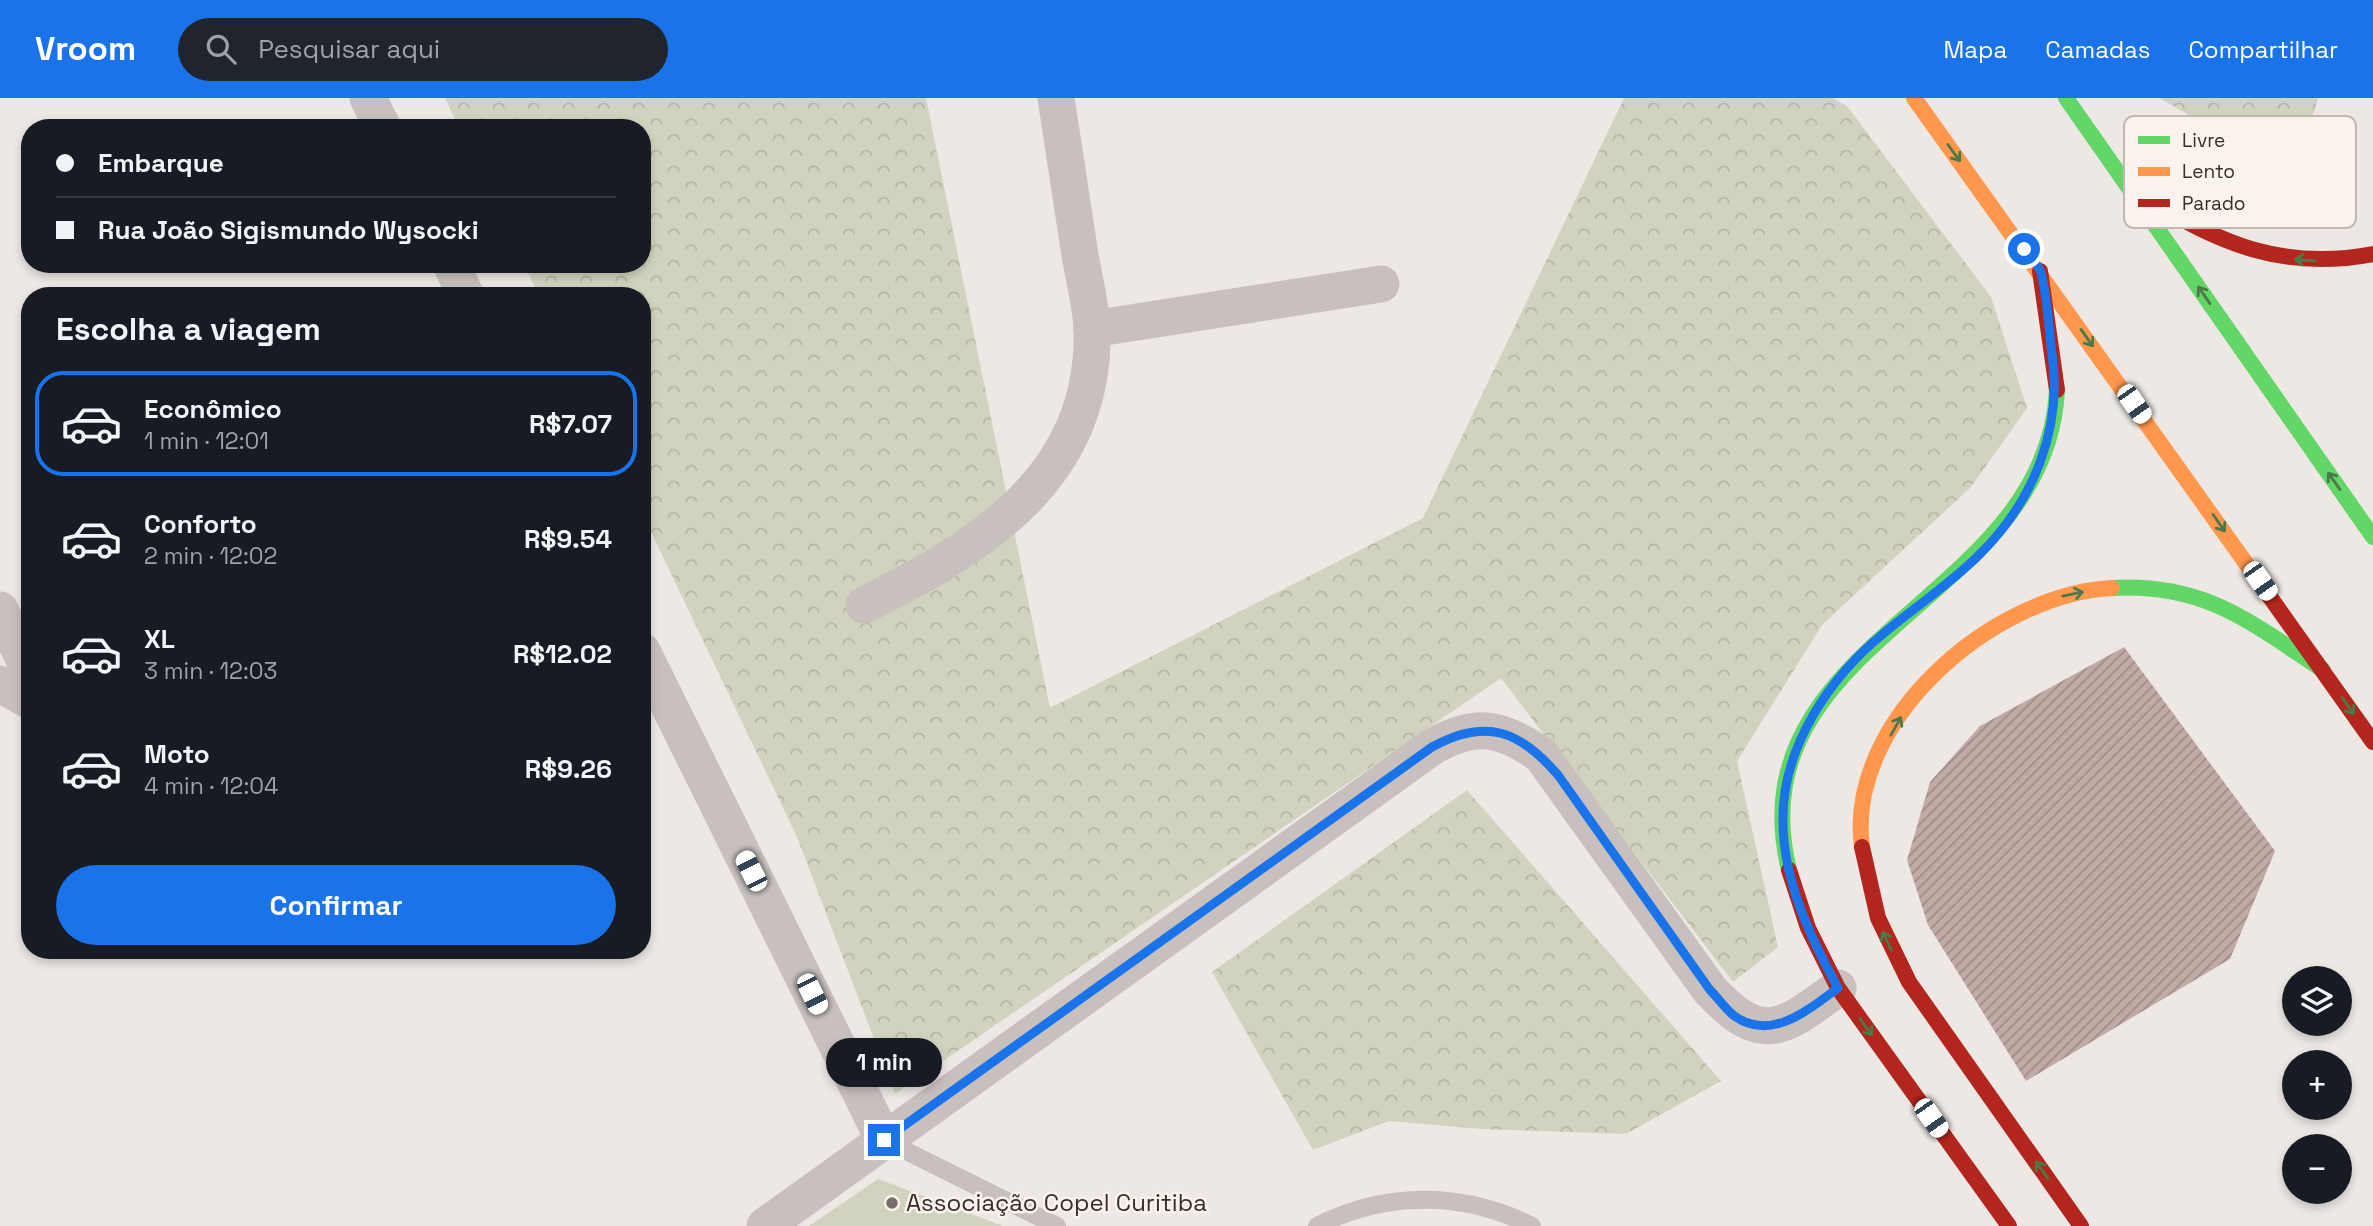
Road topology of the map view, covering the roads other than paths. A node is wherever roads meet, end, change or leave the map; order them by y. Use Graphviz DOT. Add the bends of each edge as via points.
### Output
graph roads {
  1 [pos="368,98"];
  2 [pos="1056,98"];
  3 [pos="1914,98"];
  4 [pos="2066,98"];
  5 [pos="378,119"];
  6 [pos="2124,180"];
  7 [pos="2158,228"];
  8 [pos="2195,228"];
  9 [pos="2373,254"];
  10 [pos="2040,271"];
  11 [pos="1381,284"];
  12 [pos="1092,328"];
  13 [pos="2373,537"];
  14 [pos="864,605"];
  15 [pos="0,610"];
  16 [pos="21,653"];
  17 [pos="651,669"];
  18 [pos="2323,670"];
  19 [pos="0,684"];
  20 [pos="21,696"];
  21 [pos="2373,741"];
  22 [pos="1838,988"];
  23 [pos="884,1140"];
  24 [pos="765,1226"];
  25 [pos="1057,1226"];
  26 [pos="1317,1226"];
  27 [pos="1532,1226"];
  28 [pos="2009,1226"];
  29 [pos="2081,1226"];
  1 -- 5 [label="street"];
  2 -- 12 [label="street"];
  3 -- 10 [label="highway, one-way"];
  4 -- 6 [label="highway"];
  13 -- 7 [label="highway, one-way"];
  9 -- 8 [label="highway, one-way" via="2317,261 2274,257 2232,246"];
  10 -- 18 [label="highway, one-way"];
  10 -- 22 [label="highway" via="2057,383 2053,426 2039,469 1981,553 1882,634 1841,676 1808,724 1789,772 1783,818 1796,895"];
  11 -- 12 [label="street"];
  12 -- 14 [label="street" via="1079,414 1050,473 985,536 929,572"];
  15 -- 16 [label="street"];
  17 -- 23 [label="street"];
  18 -- 21 [label="highway, one-way"];
  29 -- 18 [label="highway, one-way" via="1909,982 1886,942 1866,884 1859,820 1872,770 1900,717 1937,672 1983,633 2020,612 2068,594 2119,586 2172,590 2218,605"];
  19 -- 20 [label="street"];
  22 -- 23 [label="street" via="1776,1026 1754,1025 1734,1015 1710,990 1541,755 1505,734 1472,731 1432,747"];
  22 -- 28 [label="highway, one-way"];
  23 -- 24 [label="street"];
  23 -- 25 [label="lane"];
  26 -- 27 [label="lane" via="1371,1205 1407,1199 1473,1204"];
}
